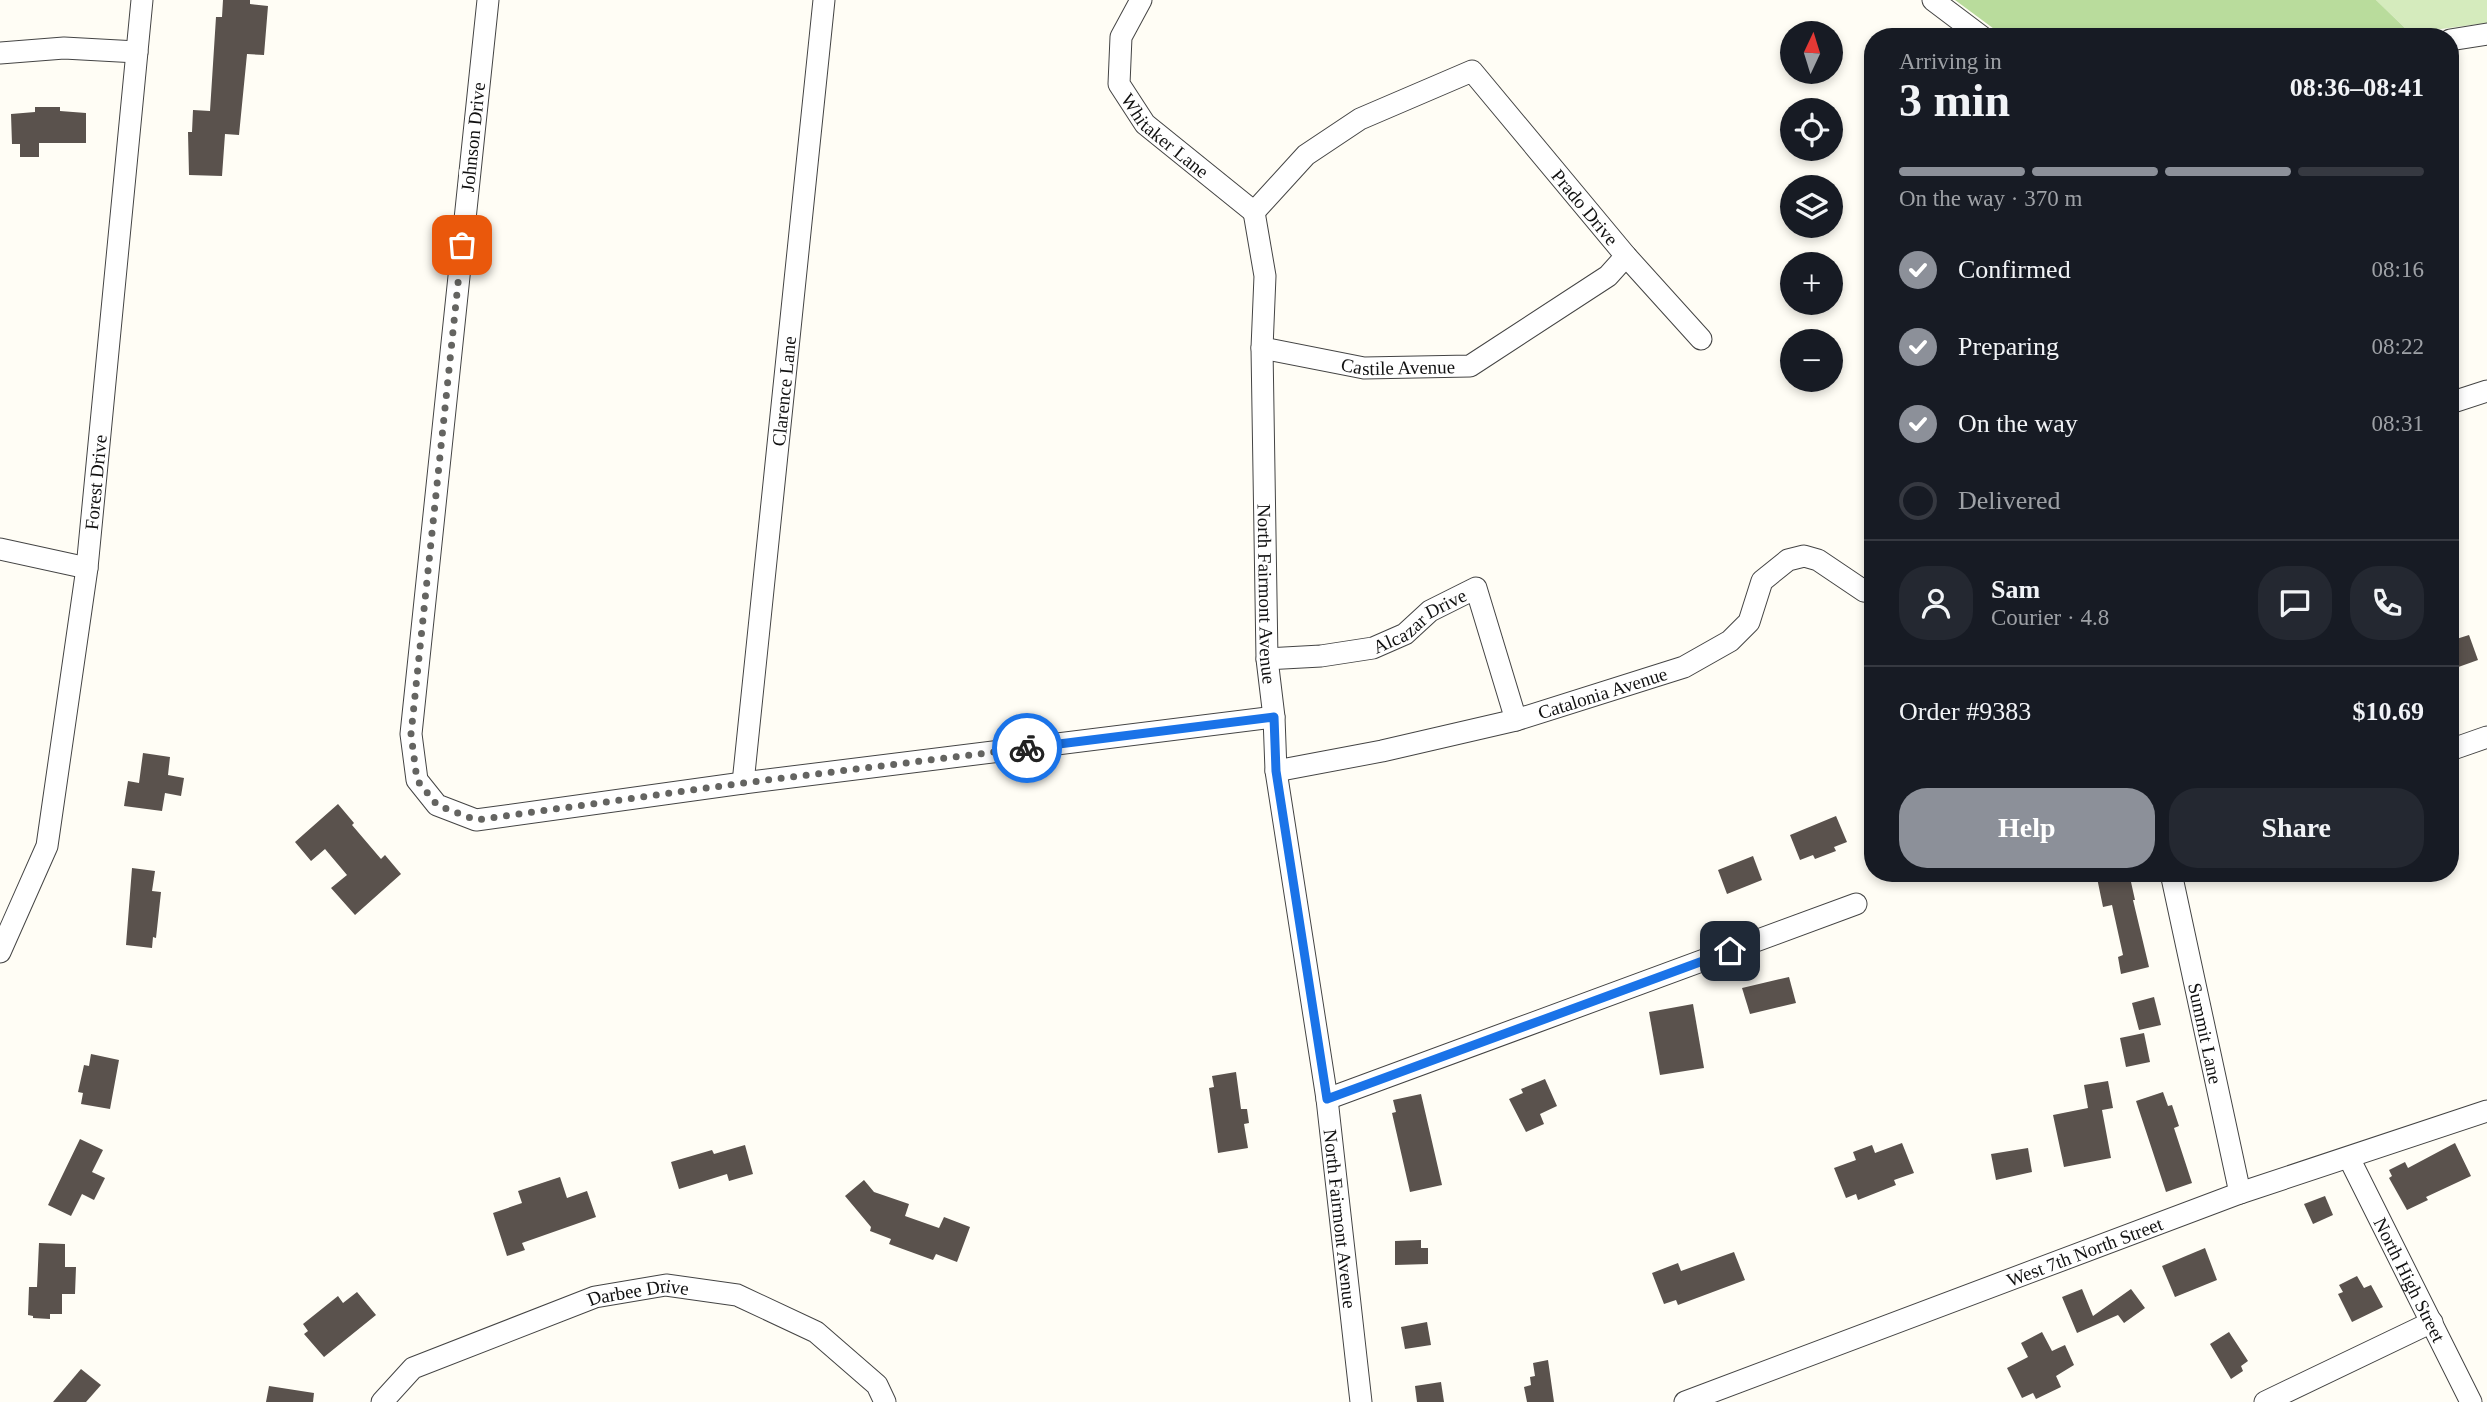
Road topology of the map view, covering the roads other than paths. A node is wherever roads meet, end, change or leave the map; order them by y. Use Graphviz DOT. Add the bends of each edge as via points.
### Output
graph roads {
  1 [pos="142,0"];
  2 [pos="488,0"];
  3 [pos="824,0"];
  4 [pos="1141,0"];
  5 [pos="1933,0"];
  6 [pos="1971,28"];
  7 [pos="2487,34"];
  8 [pos="2459,39"];
  9 [pos="137,52"];
  10 [pos="0,53"];
  11 [pos="1254,212"];
  12 [pos="1626,256"];
  13 [pos="1701,339"];
  14 [pos="1262,348"];
  15 [pos="2487,391"];
  16 [pos="2459,400"];
  17 [pos="0,549"];
  18 [pos="87,568"];
  19 [pos="1864,592"];
  20 [pos="1266,659"];
  21 [pos="1274,717"];
  22 [pos="1516,720"];
  23 [pos="2487,737"];
  24 [pos="2459,747"];
  25 [pos="1276,771"];
  26 [pos="743,783"];
  27 [pos="2173,882"];
  28 [pos="1856,904"];
  29 [pos="0,952"];
  30 [pos="1327,1099"];
  31 [pos="2487,1111"];
  32 [pos="2349,1158"];
  33 [pos="2240,1193"];
  34 [pos="2432,1322"];
  35 [pos="382,1402"];
  36 [pos="885,1402"];
  37 [pos="1361,1402"];
  38 [pos="1685,1402"];
  39 [pos="2265,1402"];
  40 [pos="2471,1402"];
  1 -- 9 [label="street, Forest Drive"];
  2 -- 26 [label="street, Johnson Drive" via="411,734 417,780 437,805 476,820"];
  3 -- 26 [label="street, Clarence Lane"];
  4 -- 11 [label="street, Whitaker Lane" via="1121,37 1119,84 1145,124"];
  5 -- 6 [label="street"];
  7 -- 8 [label="street"];
  9 -- 10 [label="street" via="64,48"];
  9 -- 18 [label="street, Forest Drive"];
  11 -- 12 [label="street, Prado Drive" via="1306,155 1360,119 1472,71"];
  11 -- 14 [label="street, North Fairmont Avenue" via="1265,276"];
  12 -- 13 [label="street, Prado Drive"];
  12 -- 14 [label="street, Castile Avenue" via="1608,276 1470,366 1364,368"];
  14 -- 20 [label="street, North Fairmont Avenue"];
  15 -- 16 [label="street"];
  17 -- 18 [label="street"];
  18 -- 29 [label="street, Forest Drive" via="47,846"];
  19 -- 22 [label="street, Catalonia Avenue" via="1818,560 1804,556 1788,559 1762,581 1749,622 1730,641 1684,667"];
  20 -- 21 [label="street, North Fairmont Avenue"];
  20 -- 22 [label="street, Alcazar Drive" via="1373,648 1405,634 1430,611 1476,588"];
  21 -- 25 [label="street, North Fairmont Avenue"];
  21 -- 26 [label="street, Johnson Drive"];
  22 -- 25 [label="street, Catalonia Avenue"];
  23 -- 24 [label="street"];
  25 -- 30 [label="street, North Fairmont Avenue"];
  27 -- 33 [label="street, Summit Lane"];
  28 -- 30 [label="street"];
  30 -- 37 [label="street, North Fairmont Avenue"];
  31 -- 32 [label="street, West 7th North Street"];
  32 -- 33 [label="street, West 7th North Street"];
  32 -- 34 [label="street, North High Street"];
  33 -- 38 [label="street, West 7th North Street"];
  34 -- 39 [label="street"];
  34 -- 40 [label="street, North High Street"];
  35 -- 36 [label="street, Darbee Drive" via="413,1368 595,1297 666,1285 737,1295 816,1332 877,1385"];
}
